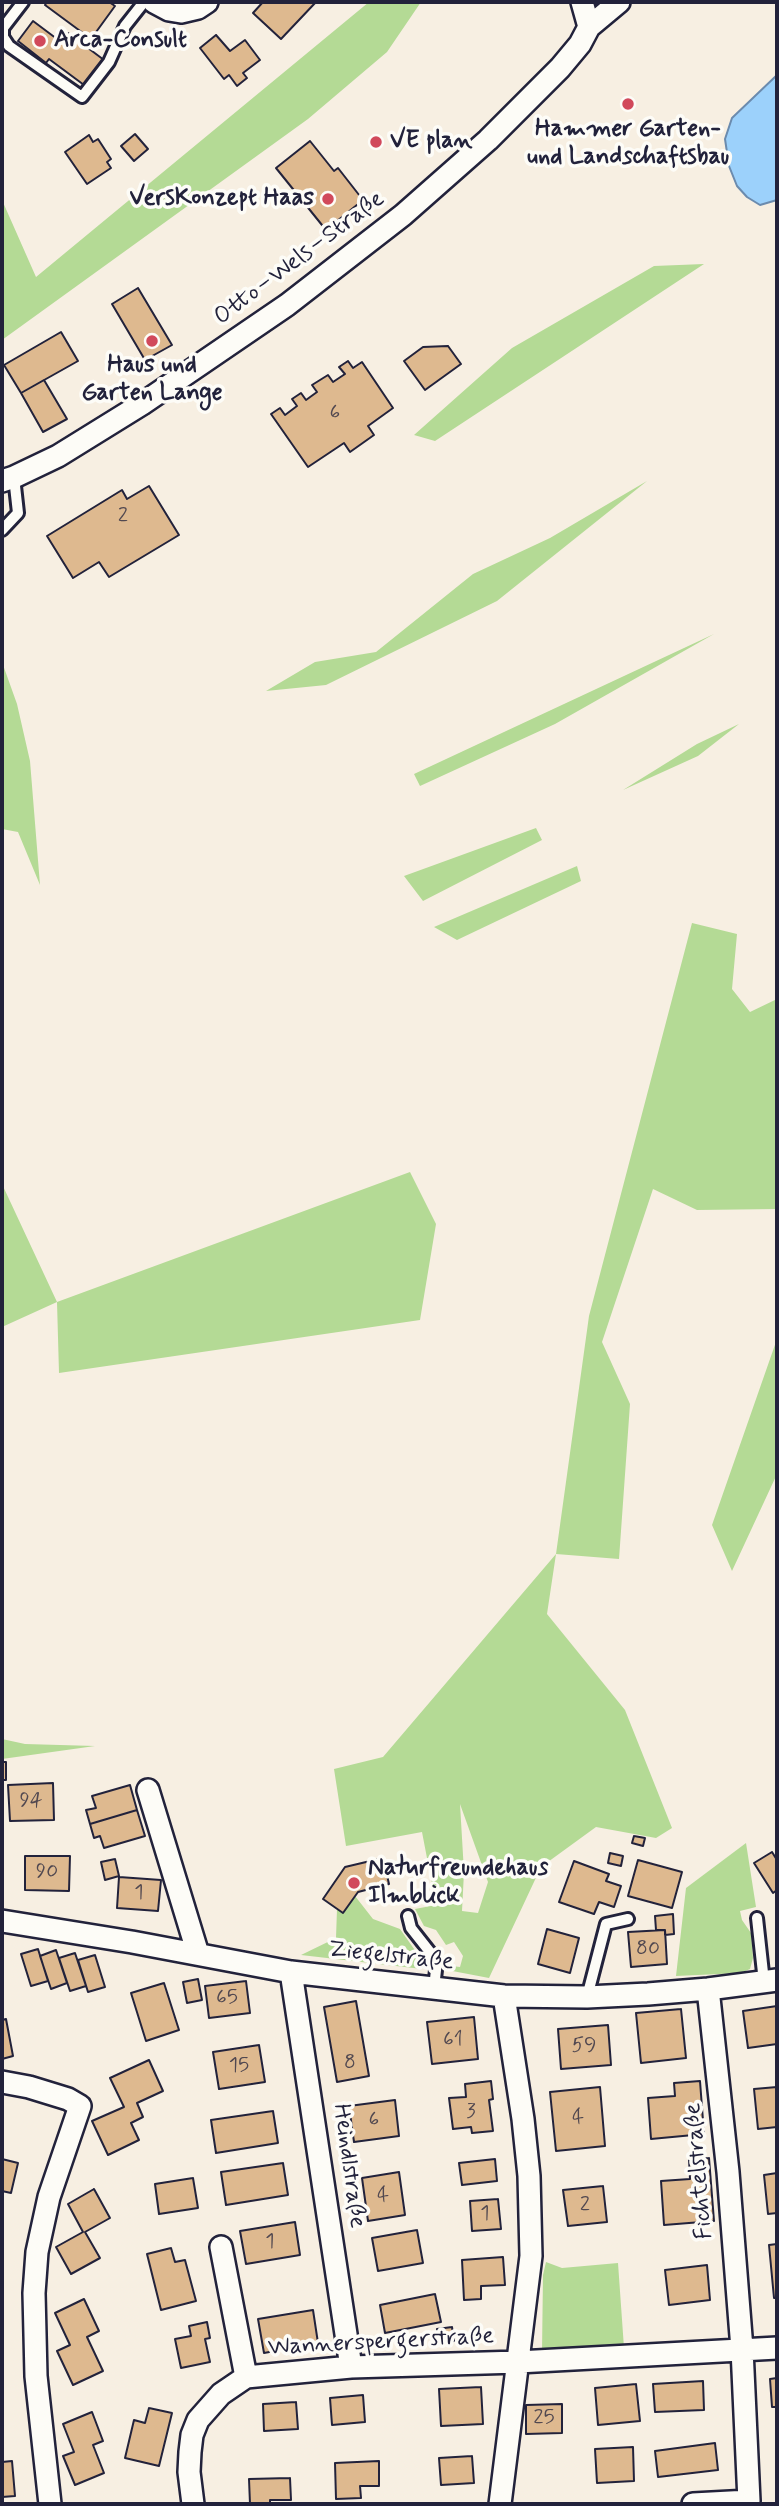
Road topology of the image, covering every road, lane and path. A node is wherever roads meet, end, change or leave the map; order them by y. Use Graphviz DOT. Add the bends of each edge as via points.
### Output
graph roads {
  1 [pos="23,2"];
  2 [pos="144,2"];
  3 [pos="154,2"];
  4 [pos="207,2"];
  5 [pos="582,2"];
  6 [pos="619,2"];
  7 [pos="589,27"];
  8 [pos="8,479"];
  9 [pos="2,530"];
  10 [pos="148,1790"];
  11 [pos="408,1916"];
  12 [pos="757,1918"];
  13 [pos="628,1919"];
  14 [pos="2,1921"];
  15 [pos="198,1954"];
  16 [pos="291,1972"];
  17 [pos="771,1981"];
  18 [pos="434,1988"];
  19 [pos="708,1989"];
  20 [pos="504,1996"];
  21 [pos="587,1997"];
  22 [pos="2,2082"];
  23 [pos="221,2247"];
  24 [pos="777,2348"];
  25 [pos="742,2349"];
  26 [pos="518,2362"];
  27 [pos="351,2367"];
  28 [pos="246,2377"];
  29 [pos="50,2504"];
  30 [pos="193,2504"];
  31 [pos="500,2504"];
  32 [pos="693,2504"];
  1 -- 2 [label="lane" via="4,28 3,37 9,46 82,97"];
  3 -- 4 [label="street" via="181,12"];
  5 -- 7 [label="street"];
  6 -- 7 [label="street, Otto–Wels–Straße"];
  7 -- 8 [label="street, Otto–Wels–Straße" via="561,68 488,140 335,268 142,404 58,456"];
  8 -- 9 [label="lane" via="18,513"];
  10 -- 15 [label="street"];
  11 -- 18 [label="lane" via="411,1928 437,1961"];
  12 -- 17 [label="lane"];
  13 -- 21 [label="lane" via="606,1924"];
  14 -- 15 [label="street, Ziegelstraße"];
  15 -- 16 [label="street, Ziegelstraße"];
  16 -- 18 [label="street, Ziegelstraße"];
  16 -- 27 [label="street, Heindlstraße"];
  17 -- 19 [label="street, Ziegelstraße"];
  18 -- 20 [label="street, Ziegelstraße"];
  19 -- 21 [label="street, Ziegelstraße"];
  19 -- 25 [label="street, Fichtelstraße"];
  20 -- 21 [label="street, Ziegelstraße"];
  20 -- 26 [label="street" via="531,2204 531,2256"];
  22 -- 29 [label="street" via="80,2106 49,2197 37,2252 36,2376"];
  23 -- 28 [label="street"];
  24 -- 25 [label="street, Wannerspergerstraße"];
  25 -- 26 [label="street, Wannerspergerstraße"];
  25 -- 32 [label="street" via="749,2501"];
  26 -- 27 [label="street, Wannerspergerstraße"];
  26 -- 31 [label="street, Wannerspergerstraße"];
  27 -- 28 [label="street, Wannerspergerstraße"];
  28 -- 30 [label="street" via="221,2394 198,2420 190,2452"];
}
